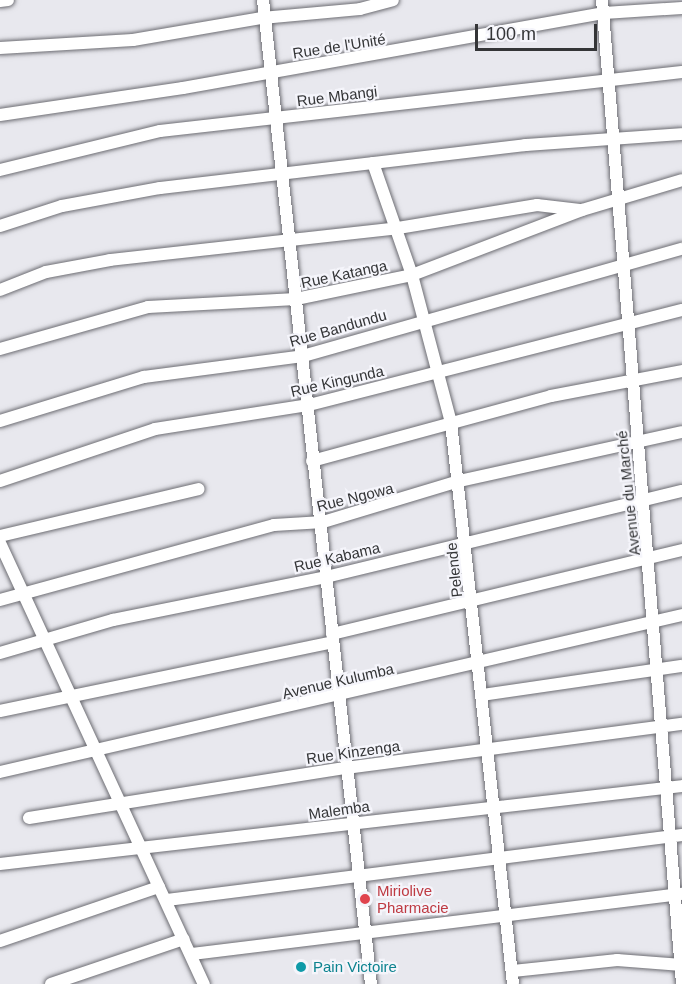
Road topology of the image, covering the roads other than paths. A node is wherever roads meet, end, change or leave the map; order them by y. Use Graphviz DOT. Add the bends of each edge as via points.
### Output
graph roads {
  1 [pos="8,0"];
  2 [pos="263,0"];
  3 [pos="393,0"];
  4 [pos="602,0"];
  5 [pos="0,1"];
  6 [pos="682,8"];
  7 [pos="603,13"];
  8 [pos="262,18"];
  9 [pos="0,48"];
  10 [pos="682,72"];
  11 [pos="271,73"];
  12 [pos="609,79"];
  13 [pos="0,115"];
  14 [pos="276,119"];
  15 [pos="682,134"];
  16 [pos="613,141"];
  17 [pos="373,163"];
  18 [pos="0,170"];
  19 [pos="282,172"];
  20 [pos="682,180"];
  21 [pos="616,202"];
  22 [pos="582,210"];
  23 [pos="0,226"];
  24 [pos="398,228"];
  25 [pos="292,240"];
  26 [pos="682,249"];
  27 [pos="623,265"];
  28 [pos="412,275"];
  29 [pos="0,290"];
  30 [pos="296,299"];
  31 [pos="682,310"];
  32 [pos="424,318"];
  33 [pos="631,321"];
  34 [pos="0,349"];
  35 [pos="303,356"];
  36 [pos="440,370"];
  37 [pos="682,371"];
  38 [pos="632,380"];
  39 [pos="309,405"];
  40 [pos="0,421"];
  41 [pos="452,423"];
  42 [pos="682,432"];
  43 [pos="638,441"];
  44 [pos="312,460"];
  45 [pos="0,481"];
  46 [pos="459,481"];
  47 [pos="200,489"];
  48 [pos="682,491"];
  49 [pos="644,500"];
  50 [pos="323,522"];
  51 [pos="0,536"];
  52 [pos="466,542"];
  53 [pos="0,543"];
  54 [pos="682,550"];
  55 [pos="650,557"];
  56 [pos="326,577"];
  57 [pos="26,595"];
  58 [pos="472,598"];
  59 [pos="0,600"];
  60 [pos="682,615"];
  61 [pos="653,622"];
  62 [pos="333,638"];
  63 [pos="45,641"];
  64 [pos="0,653"];
  65 [pos="477,663"];
  66 [pos="682,666"];
  67 [pos="657,669"];
  68 [pos="69,694"];
  69 [pos="482,696"];
  70 [pos="338,697"];
  71 [pos="0,711"];
  72 [pos="682,724"];
  73 [pos="660,727"];
  74 [pos="489,748"];
  75 [pos="96,750"];
  76 [pos="346,768"];
  77 [pos="0,772"];
  78 [pos="682,786"];
  79 [pos="665,788"];
  80 [pos="123,803"];
  81 [pos="494,805"];
  82 [pos="29,818"];
  83 [pos="354,824"];
  84 [pos="676,836"];
  85 [pos="143,848"];
  86 [pos="500,858"];
  87 [pos="0,864"];
  88 [pos="358,875"];
  89 [pos="159,888"];
  90 [pos="678,894"];
  91 [pos="167,900"];
  92 [pos="506,918"];
  93 [pos="365,931"];
  94 [pos="184,939"];
  95 [pos="0,941"];
  96 [pos="192,954"];
  97 [pos="680,963"];
  98 [pos="513,970"];
  99 [pos="51,984"];
  100 [pos="204,984"];
  101 [pos="371,984"];
  102 [pos="513,984"];
  103 [pos="682,984"];
  1 -- 5 [label="street"];
  2 -- 8 [label="street"];
  3 -- 8 [label="street" via="360,9"];
  4 -- 7 [label="street, Avenue du Marché"];
  6 -- 7 [label="street, Rue de l'Unité"];
  7 -- 11 [label="street, Rue de l'Unité"];
  7 -- 12 [label="street, Avenue du Marché"];
  8 -- 9 [label="street" via="133,40"];
  8 -- 11 [label="street"];
  10 -- 12 [label="street, Rue Mbangi"];
  11 -- 13 [label="street, Rue de l'Unité"];
  11 -- 14 [label="street"];
  12 -- 14 [label="street, Rue Mbangi"];
  12 -- 16 [label="street, Avenue du Marché"];
  14 -- 18 [label="street, Rue Mbangi" via="160,131"];
  14 -- 19 [label="street"];
  15 -- 16 [label="street"];
  16 -- 17 [label="street" via="525,144"];
  16 -- 21 [label="street, Avenue du Marché"];
  17 -- 19 [label="street"];
  17 -- 24 [label="street, Pelende"];
  19 -- 23 [label="street" via="111,195"];
  19 -- 25 [label="street"];
  20 -- 21 [label="street, Rue Katanga"];
  21 -- 22 [label="street, Rue Katanga"];
  21 -- 27 [label="street, Avenue du Marché"];
  22 -- 24 [label="street" via="537,205"];
  22 -- 28 [label="street, Rue Katanga"];
  24 -- 25 [label="street"];
  24 -- 28 [label="street, Pelende"];
  25 -- 29 [label="street" via="76,265"];
  25 -- 30 [label="street"];
  26 -- 27 [label="street, Rue Bandundu"];
  27 -- 32 [label="street, Rue Bandundu"];
  27 -- 33 [label="street, Avenue du Marché"];
  28 -- 30 [label="street, Rue Katanga"];
  28 -- 32 [label="street, Pelende"];
  30 -- 34 [label="street, Rue Katanga" via="148,307"];
  30 -- 35 [label="street"];
  31 -- 33 [label="street, Rue Kingunda"];
  32 -- 35 [label="street, Rue Bandundu"];
  32 -- 36 [label="street, Pelende"];
  33 -- 36 [label="street, Rue Kingunda"];
  33 -- 38 [label="street, Avenue du Marché"];
  35 -- 39 [label="street"];
  35 -- 40 [label="street, Rue Bandundu" via="144,378"];
  36 -- 39 [label="street, Rue Kingunda"];
  36 -- 41 [label="street, Pelende"];
  37 -- 38 [label="street"];
  38 -- 41 [label="street"];
  38 -- 43 [label="street, Avenue du Marché"];
  39 -- 44 [label="street"];
  39 -- 45 [label="street, Rue Kingunda" via="155,429"];
  41 -- 44 [label="street"];
  41 -- 46 [label="street, Pelende"];
  42 -- 43 [label="street, Rue Ngowa"];
  43 -- 46 [label="street, Rue Ngowa"];
  43 -- 49 [label="street, Avenue du Marché"];
  44 -- 50 [label="street"];
  46 -- 50 [label="street, Rue Ngowa"];
  46 -- 52 [label="street, Pelende"];
  47 -- 51 [label="street"];
  48 -- 49 [label="street, Rue Kabama"];
  49 -- 52 [label="street, Rue Kabama"];
  49 -- 55 [label="street, Avenue du Marché"];
  50 -- 56 [label="street"];
  50 -- 57 [label="street, Rue Ngowa" via="274,525"];
  52 -- 56 [label="street, Rue Kabama"];
  52 -- 58 [label="street, Pelende"];
  53 -- 57 [label="street"];
  54 -- 55 [label="street"];
  55 -- 58 [label="street"];
  55 -- 61 [label="street, Avenue du Marché"];
  56 -- 62 [label="street"];
  56 -- 63 [label="street, Rue Kabama" via="113,620"];
  57 -- 59 [label="street, Rue Ngowa"];
  57 -- 63 [label="street"];
  58 -- 62 [label="street"];
  58 -- 65 [label="street, Pelende"];
  60 -- 61 [label="street, Avenue Kulumba"];
  61 -- 65 [label="street, Avenue Kulumba"];
  61 -- 67 [label="street, Avenue du Marché"];
  62 -- 68 [label="street"];
  62 -- 70 [label="street"];
  63 -- 64 [label="street, Rue Kabama"];
  63 -- 68 [label="street"];
  65 -- 69 [label="street, Pelende"];
  65 -- 70 [label="street, Avenue Kulumba"];
  66 -- 67 [label="street"];
  67 -- 69 [label="street"];
  67 -- 73 [label="street, Avenue du Marché"];
  68 -- 71 [label="street"];
  68 -- 75 [label="street"];
  69 -- 74 [label="street, Pelende"];
  70 -- 75 [label="street, Avenue Kulumba"];
  70 -- 76 [label="street"];
  72 -- 73 [label="street, Rue Kinzenga"];
  73 -- 74 [label="street, Rue Kinzenga"];
  73 -- 79 [label="street, Avenue du Marché"];
  74 -- 76 [label="street, Rue Kinzenga"];
  74 -- 81 [label="street, Pelende"];
  75 -- 77 [label="street, Avenue Kulumba"];
  75 -- 80 [label="street"];
  76 -- 80 [label="street, Rue Kinzenga"];
  76 -- 83 [label="street"];
  78 -- 79 [label="street, Malemba"];
  79 -- 81 [label="street, Malemba"];
  79 -- 84 [label="street, Avenue du Marché"];
  80 -- 82 [label="street, Rue Kinzenga"];
  80 -- 85 [label="street"];
  81 -- 83 [label="street, Malemba"];
  81 -- 86 [label="street, Pelende"];
  83 -- 85 [label="street, Malemba"];
  83 -- 88 [label="street"];
  84 -- 86 [label="street"];
  84 -- 90 [label="street, Avenue du Marché"];
  85 -- 87 [label="street, Malemba"];
  85 -- 89 [label="street"];
  86 -- 88 [label="street"];
  86 -- 92 [label="street, Pelende"];
  88 -- 91 [label="street"];
  88 -- 93 [label="street"];
  89 -- 91 [label="street"];
  89 -- 95 [label="street"];
  90 -- 92 [label="street"];
  90 -- 97 [label="street, Avenue du Marché"];
  91 -- 94 [label="street"];
  92 -- 93 [label="street"];
  92 -- 98 [label="street, Pelende"];
  93 -- 96 [label="street"];
  93 -- 101 [label="street"];
  94 -- 96 [label="street"];
  94 -- 99 [label="street"];
  96 -- 100 [label="street"];
  97 -- 98 [label="street" via="617,960"];
  97 -- 103 [label="street, Avenue du Marché"];
  98 -- 102 [label="street, Pelende"];
}
